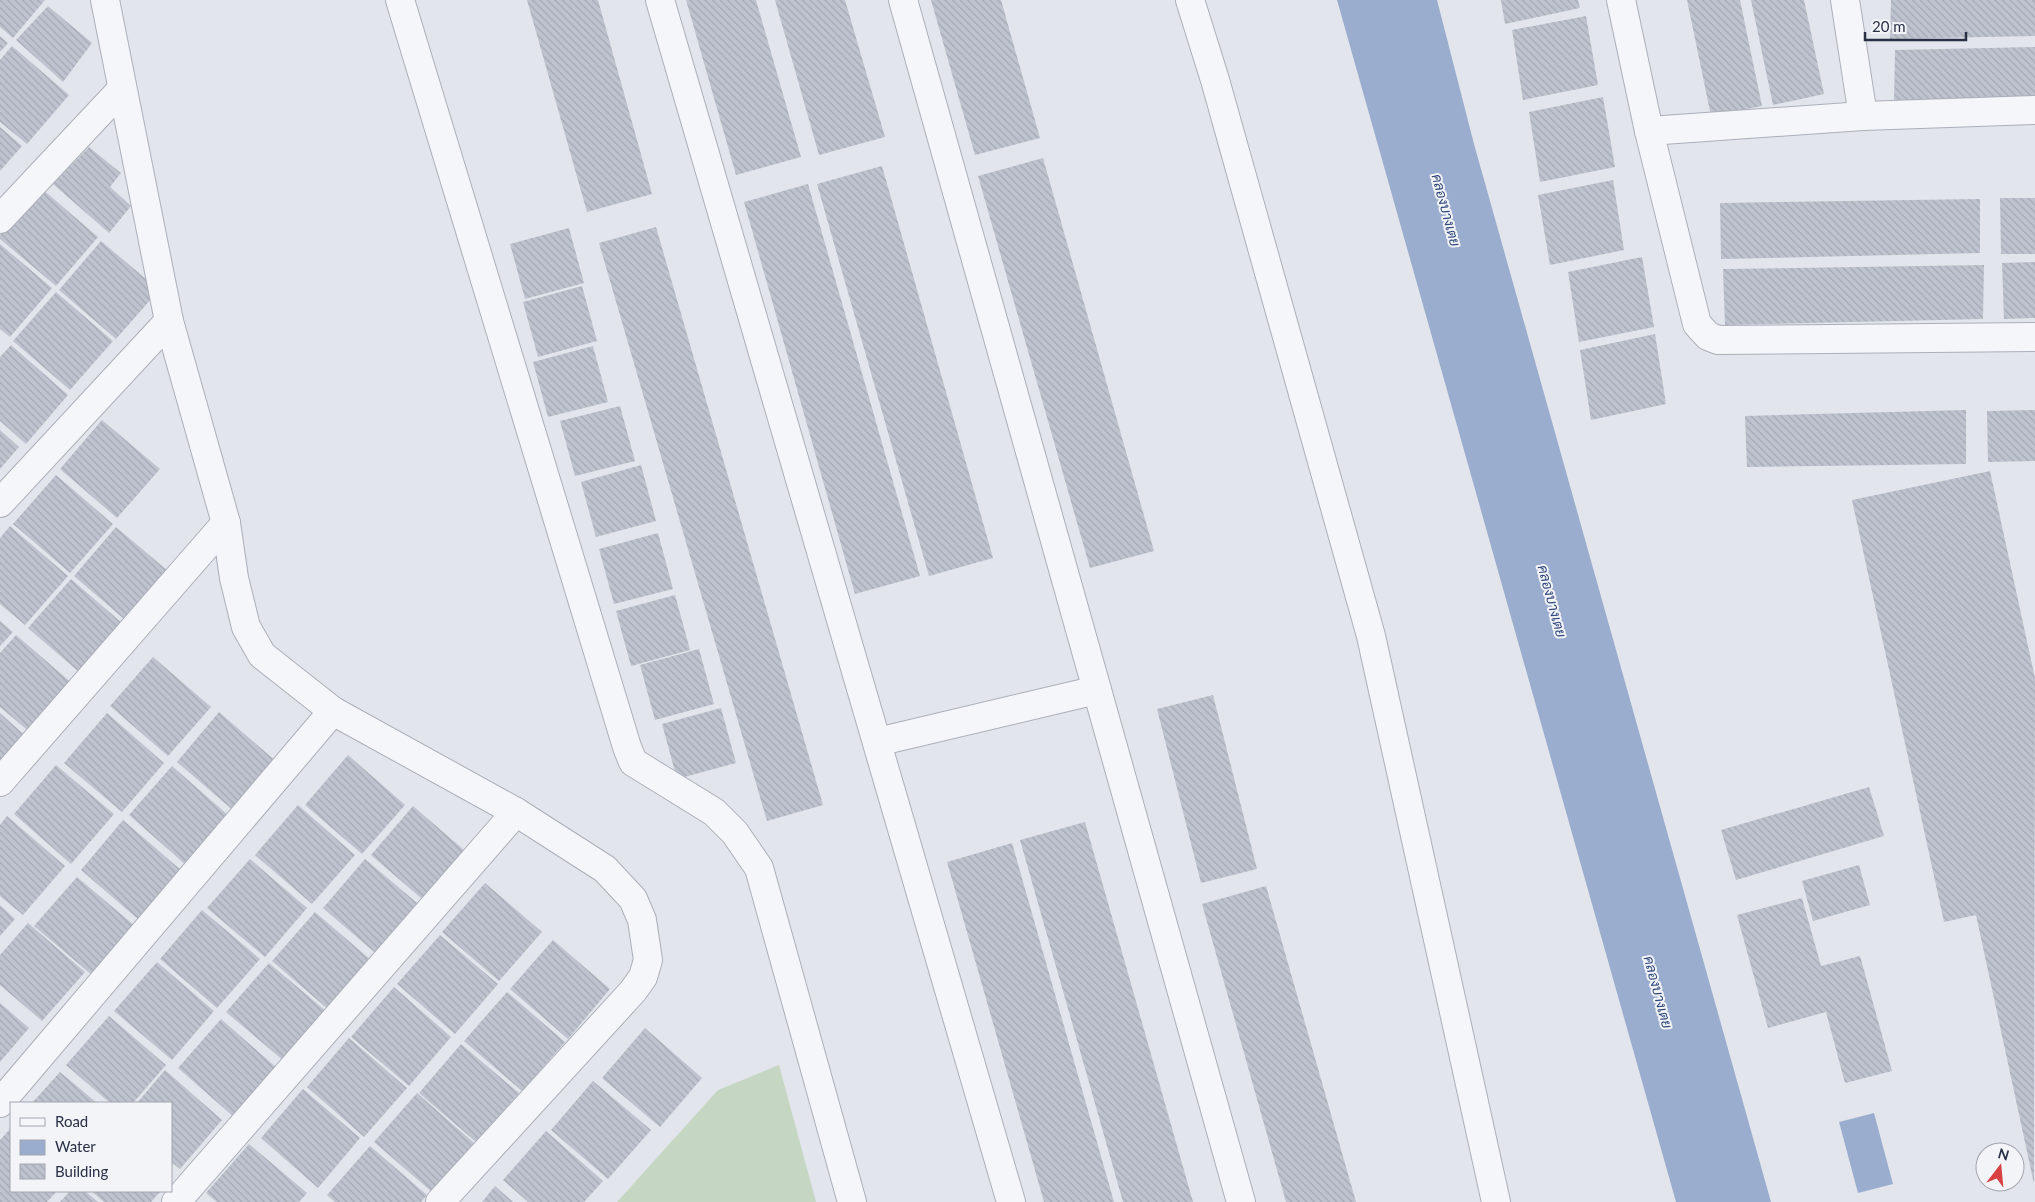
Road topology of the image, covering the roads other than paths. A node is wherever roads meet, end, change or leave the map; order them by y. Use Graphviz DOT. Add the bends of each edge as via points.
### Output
graph roads {
  1 [pos="105,0"];
  2 [pos="400,0"];
  3 [pos="660,0"];
  4 [pos="903,0"];
  5 [pos="1190,0"];
  6 [pos="1621,0"];
  7 [pos="1845,0"];
  8 [pos="122,89"];
  9 [pos="2035,110"];
  10 [pos="1864,116"];
  11 [pos="1649,131"];
  12 [pos="0,219"];
  13 [pos="169,321"];
  14 [pos="2035,337"];
  15 [pos="0,503"];
  16 [pos="226,523"];
  17 [pos="1097,690"];
  18 [pos="333,711"];
  19 [pos="877,742"];
  20 [pos="0,782"];
  21 [pos="516,812"];
  22 [pos="0,1102"];
  23 [pos="176,1202"];
  24 [pos="440,1202"];
  25 [pos="852,1202"];
  26 [pos="1011,1202"];
  27 [pos="1241,1202"];
  28 [pos="1496,1202"];
  1 -- 8 [label="street"];
  2 -- 25 [label="street" via="627,748 633,762 714,812 735,834 759,868"];
  3 -- 19 [label="street"];
  4 -- 17 [label="street"];
  5 -- 28 [label="street" via="1371,636"];
  6 -- 11 [label="street"];
  7 -- 10 [label="street"];
  8 -- 12 [label="street"];
  8 -- 13 [label="street"];
  9 -- 10 [label="street"];
  10 -- 11 [label="street"];
  11 -- 14 [label="street" via="1697,324 1708,336 1718,340"];
  13 -- 15 [label="street"];
  13 -- 16 [label="street"];
  16 -- 18 [label="street" via="234,578 246,627 262,655"];
  16 -- 20 [label="street"];
  17 -- 19 [label="street"];
  17 -- 27 [label="street"];
  18 -- 21 [label="street"];
  18 -- 22 [label="street"];
  19 -- 26 [label="street"];
  21 -- 23 [label="street"];
  21 -- 24 [label="street" via="606,869 634,899 642,920 648,960 634,991"];
}
